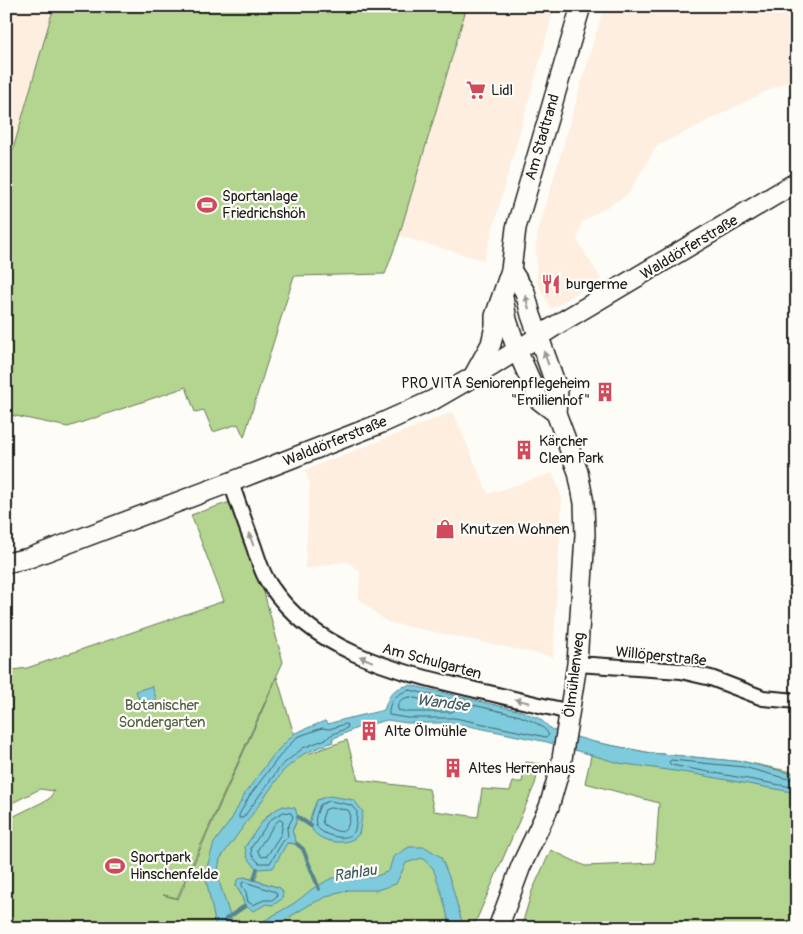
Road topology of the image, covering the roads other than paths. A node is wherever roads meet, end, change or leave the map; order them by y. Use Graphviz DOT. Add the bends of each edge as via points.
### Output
graph roads {
  1 [pos="581,6"];
  2 [pos="797,182"];
  3 [pos="512,270"];
  4 [pos="503,295"];
  5 [pos="539,336"];
  6 [pos="517,350"];
  7 [pos="474,377"];
  8 [pos="556,413"];
  9 [pos="231,482"];
  10 [pos="6,563"];
  11 [pos="577,664"];
  12 [pos="797,701"];
  13 [pos="568,721"];
  14 [pos="498,928"];
  1 -- 3 [label="main road, Am Stadtrand" via="516,228"];
  2 -- 5 [label="main road, Walddörferstraße"];
  3 -- 4 [label="main road, Am Stadtrand"];
  5 -- 3 [label="main road, one-way" via="525,292"];
  4 -- 6 [label="main road, Am Stadtrand"];
  4 -- 7 [label="main road" via="495,316 489,350"];
  5 -- 6 [label="main road, Walddörferstraße"];
  8 -- 5 [label="main road, Ölmühlenweg, one-way" via="558,390"];
  6 -- 7 [label="main road, Walddörferstraße"];
  6 -- 8 [label="main road, Ölmühlenweg" via="539,400"];
  7 -- 9 [label="main road, Walddörferstraße" via="382,423"];
  8 -- 11 [label="main road, Ölmühlenweg" via="578,472 585,519"];
  9 -- 10 [label="main road, Walddörferstraße" via="29,558"];
  13 -- 9 [label="street, Am Schulgarten, one-way" via="385,667 318,634 295,616 269,584"];
  11 -- 12 [label="street, Willöperstraße" via="681,671 711,678 763,698"];
  11 -- 13 [label="main road, Ölmühlenweg"];
  13 -- 14 [label="main road, Ölmühlenweg" via="556,787 520,866"];
}
